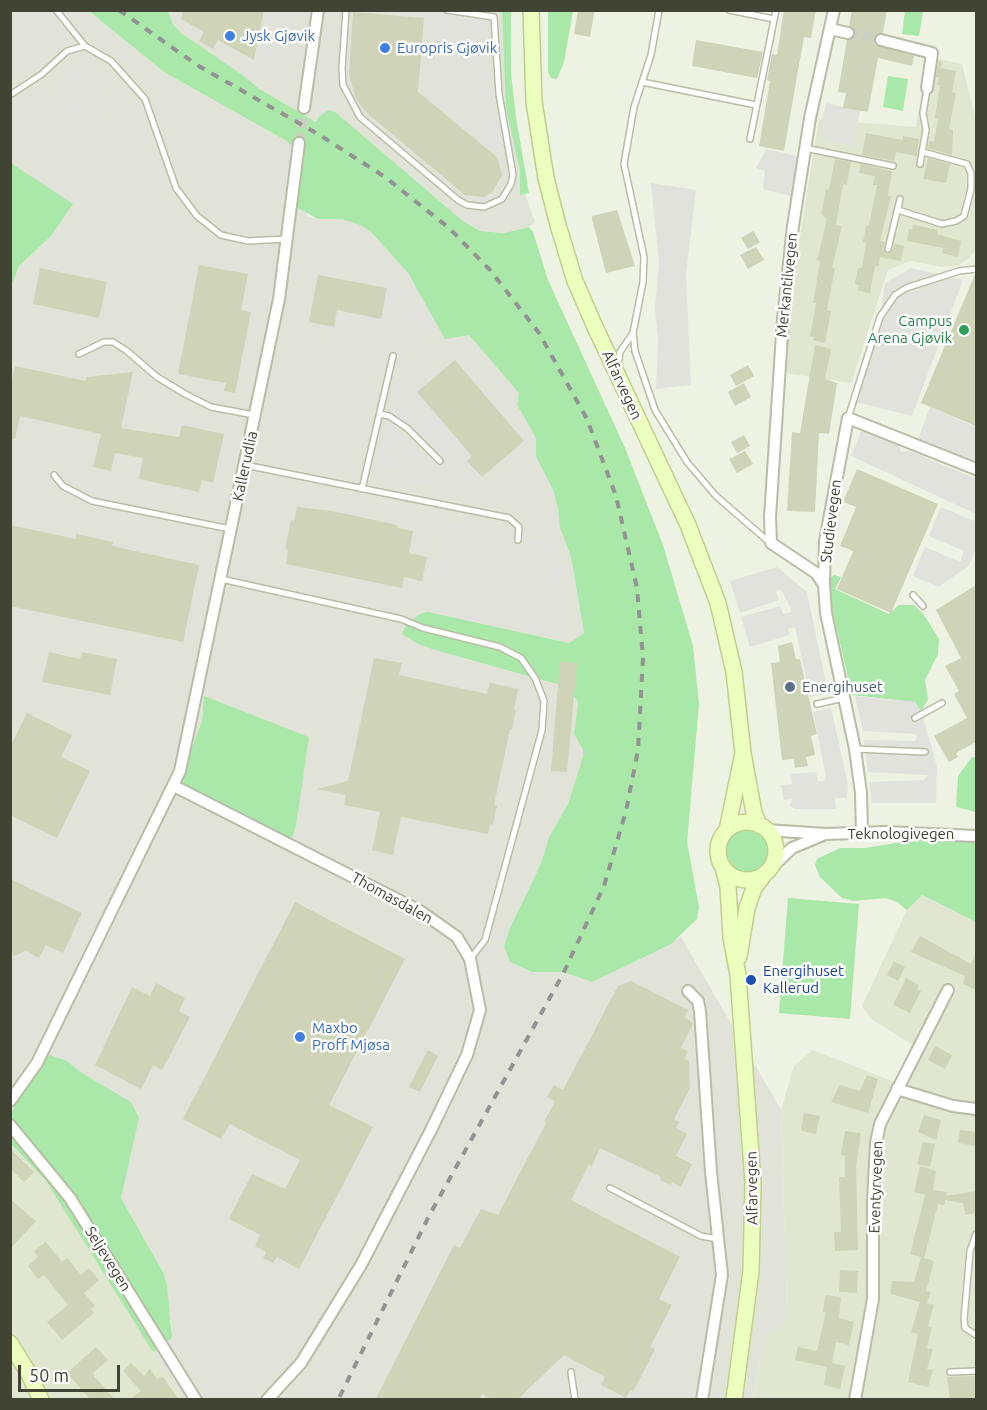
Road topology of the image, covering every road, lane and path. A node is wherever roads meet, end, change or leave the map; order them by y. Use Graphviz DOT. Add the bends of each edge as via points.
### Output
graph roads {
  1 [pos="56,10"];
  2 [pos="318,10"];
  3 [pos="346,10"];
  4 [pos="447,10"];
  5 [pos="531,10"];
  6 [pos="659,10"];
  7 [pos="729,10"];
  8 [pos="776,10"];
  9 [pos="834,10"];
  10 [pos="494,14"];
  11 [pos="774,19"];
  12 [pos="830,29"];
  13 [pos="848,33"];
  14 [pos="881,40"];
  15 [pos="85,46"];
  16 [pos="642,82"];
  17 [pos="927,88"];
  18 [pos="10,95"];
  19 [pos="756,105"];
  20 [pos="304,108"];
  21 [pos="750,139"];
  22 [pos="299,143"];
  23 [pos="805,148"];
  24 [pos="923,152"];
  25 [pos="920,164"];
  26 [pos="893,166"];
  27 [pos="900,199"];
  28 [pos="898,210"];
  29 [pos="287,239"];
  30 [pos="888,249"];
  31 [pos="976,269"];
  32 [pos="633,333"];
  33 [pos="79,354"];
  34 [pos="393,356"];
  35 [pos="617,377"];
  36 [pos="380,414"];
  37 [pos="256,415"];
  38 [pos="848,418"];
  39 [pos="440,461"];
  40 [pos="245,465"];
  41 [pos="976,469"];
  42 [pos="54,475"];
  43 [pos="362,489"];
  44 [pos="232,529"];
  45 [pos="518,540"];
  46 [pos="771,543"];
  47 [pos="221,579"];
  48 [pos="824,585"];
  49 [pos="913,595"];
  50 [pos="923,606"];
  51 [pos="844,698"];
  52 [pos="817,704"];
  53 [pos="942,704"];
  54 [pos="915,718"];
  55 [pos="855,749"];
  56 [pos="925,752"];
  57 [pos="743,753"];
  58 [pos="174,786"];
  59 [pos="763,827"];
  60 [pos="727,830"];
  61 [pos="862,832"];
  62 [pos="826,834"];
  63 [pos="976,836"];
  64 [pos="724,871"];
  65 [pos="768,871"];
  66 [pos="470,959"];
  67 [pos="738,975"];
  68 [pos="948,990"];
  69 [pos="688,991"];
  70 [pos="897,1089"];
  71 [pos="10,1101"];
  72 [pos="976,1109"];
  73 [pos="10,1125"];
  74 [pos="610,1188"];
  75 [pos="976,1234"];
  76 [pos="718,1239"];
  77 [pos="976,1335"];
  78 [pos="10,1343"];
  79 [pos="976,1371"];
  80 [pos="571,1372"];
  81 [pos="950,1372"];
  82 [pos="40,1400"];
  83 [pos="196,1400"];
  84 [pos="267,1400"];
  85 [pos="575,1400"];
  86 [pos="702,1400"];
  87 [pos="734,1400"];
  88 [pos="855,1400"];
  1 -- 15 [label="lane"];
  2 -- 20 [label="street"];
  3 -- 10 [label="lane" via="343,85 356,111 443,188 476,207 502,199 513,175 499,94"];
  4 -- 10 [label="lane"];
  5 -- 35 [label="main road, Alfarvegen" via="534,102 546,178 576,281"];
  6 -- 16 [label="lane"];
  7 -- 11 [label="lane"];
  8 -- 11 [label="lane"];
  9 -- 12 [label="street, Merkantilvegen"];
  11 -- 19 [label="lane"];
  12 -- 13 [label="street"];
  12 -- 23 [label="street, Merkantilvegen"];
  14 -- 17 [label="street" via="932,53"];
  15 -- 18 [label="lane" via="67,51"];
  15 -- 29 [label="lane" via="111,61 145,99 176,188 197,216 221,235 248,241"];
  16 -- 19 [label="lane"];
  16 -- 32 [label="lane" via="628,131 624,164 644,257"];
  17 -- 24 [label="lane"];
  19 -- 21 [label="lane"];
  22 -- 29 [label="street, Kallerudlia"];
  23 -- 26 [label="lane"];
  23 -- 46 [label="street, Merkantilvegen" via="783,319"];
  24 -- 25 [label="lane"];
  24 -- 28 [label="lane" via="967,164 971,189 964,216 942,224"];
  27 -- 28 [label="lane"];
  28 -- 30 [label="lane"];
  29 -- 37 [label="street, Kallerudlia"];
  31 -- 38 [label="lane" via="906,288 895,296 880,317"];
  32 -- 35 [label="lane" via="620,352"];
  32 -- 46 [label="lane" via="645,386 676,447 716,496"];
  33 -- 37 [label="lane" via="113,342 187,395 211,407"];
  34 -- 36 [label="lane"];
  35 -- 57 [label="main road, Alfarvegen" via="688,525 717,603 734,672"];
  36 -- 39 [label="lane" via="407,428"];
  36 -- 43 [label="lane"];
  37 -- 40 [label="street, Kallerudlia"];
  38 -- 41 [label="street"];
  38 -- 48 [label="street, Studievegen" via="825,541"];
  40 -- 43 [label="lane"];
  40 -- 44 [label="street, Kallerudlia"];
  42 -- 44 [label="lane" via="63,486 92,501"];
  43 -- 45 [label="lane" via="509,518 519,527"];
  44 -- 47 [label="street, Kallerudlia"];
  46 -- 48 [label="street" via="816,573"];
  47 -- 58 [label="street, Kallerudlia"];
  47 -- 66 [label="lane" via="401,619 500,646 521,658 536,678 544,701 542,730 485,940"];
  48 -- 51 [label="street, Studievegen" via="826,614"];
  49 -- 50 [label="lane"];
  51 -- 52 [label="lane"];
  51 -- 55 [label="street, Studievegen"];
  53 -- 54 [label="lane"];
  55 -- 56 [label="lane"];
  55 -- 61 [label="street, Studievegen"];
  57 -- 59 [label="main road, Alfarvegen" via="754,813"];
  57 -- 60 [label="main road, Alfarvegen"];
  58 -- 66 [label="street, Thomasdalen" via="420,910 458,937"];
  58 -- 71 [label="street" via="38,1063"];
  59 -- 60 [label="main road" via="748,822"];
  59 -- 62 [label="street, Teknologivegen"];
  59 -- 65 [label="main road" via="776,846"];
  60 -- 64 [label="main road" via="717,850"];
  61 -- 62 [label="street, Teknologivegen"];
  61 -- 63 [label="street, Teknologivegen"];
  62 -- 65 [label="street, Teknologivegen" via="792,848"];
  64 -- 65 [label="main road" via="742,881"];
  64 -- 67 [label="main road, Alfarvegen"];
  65 -- 67 [label="main road, Alfarvegen" via="754,888 747,908"];
  66 -- 84 [label="street, Thomasdalen" via="480,1010 467,1055 327,1324 301,1363"];
  67 -- 87 [label="main road, Alfarvegen" via="751,1142 753,1226 747,1315"];
  68 -- 70 [label="street, Eventyrvegen"];
  69 -- 76 [label="street" via="700,1011"];
  70 -- 72 [label="street"];
  70 -- 88 [label="street, Eventyrvegen" via="880,1124 876,1143 874,1286"];
  73 -- 83 [label="street, Seljevegen" via="70,1198"];
  74 -- 76 [label="lane" via="701,1236"];
  75 -- 77 [label="lane" via="970,1251 964,1319 964,1329"];
  76 -- 86 [label="street" via="722,1275"];
  78 -- 82 [label="main road"];
  79 -- 81 [label="lane"];
  80 -- 85 [label="lane"];
}
